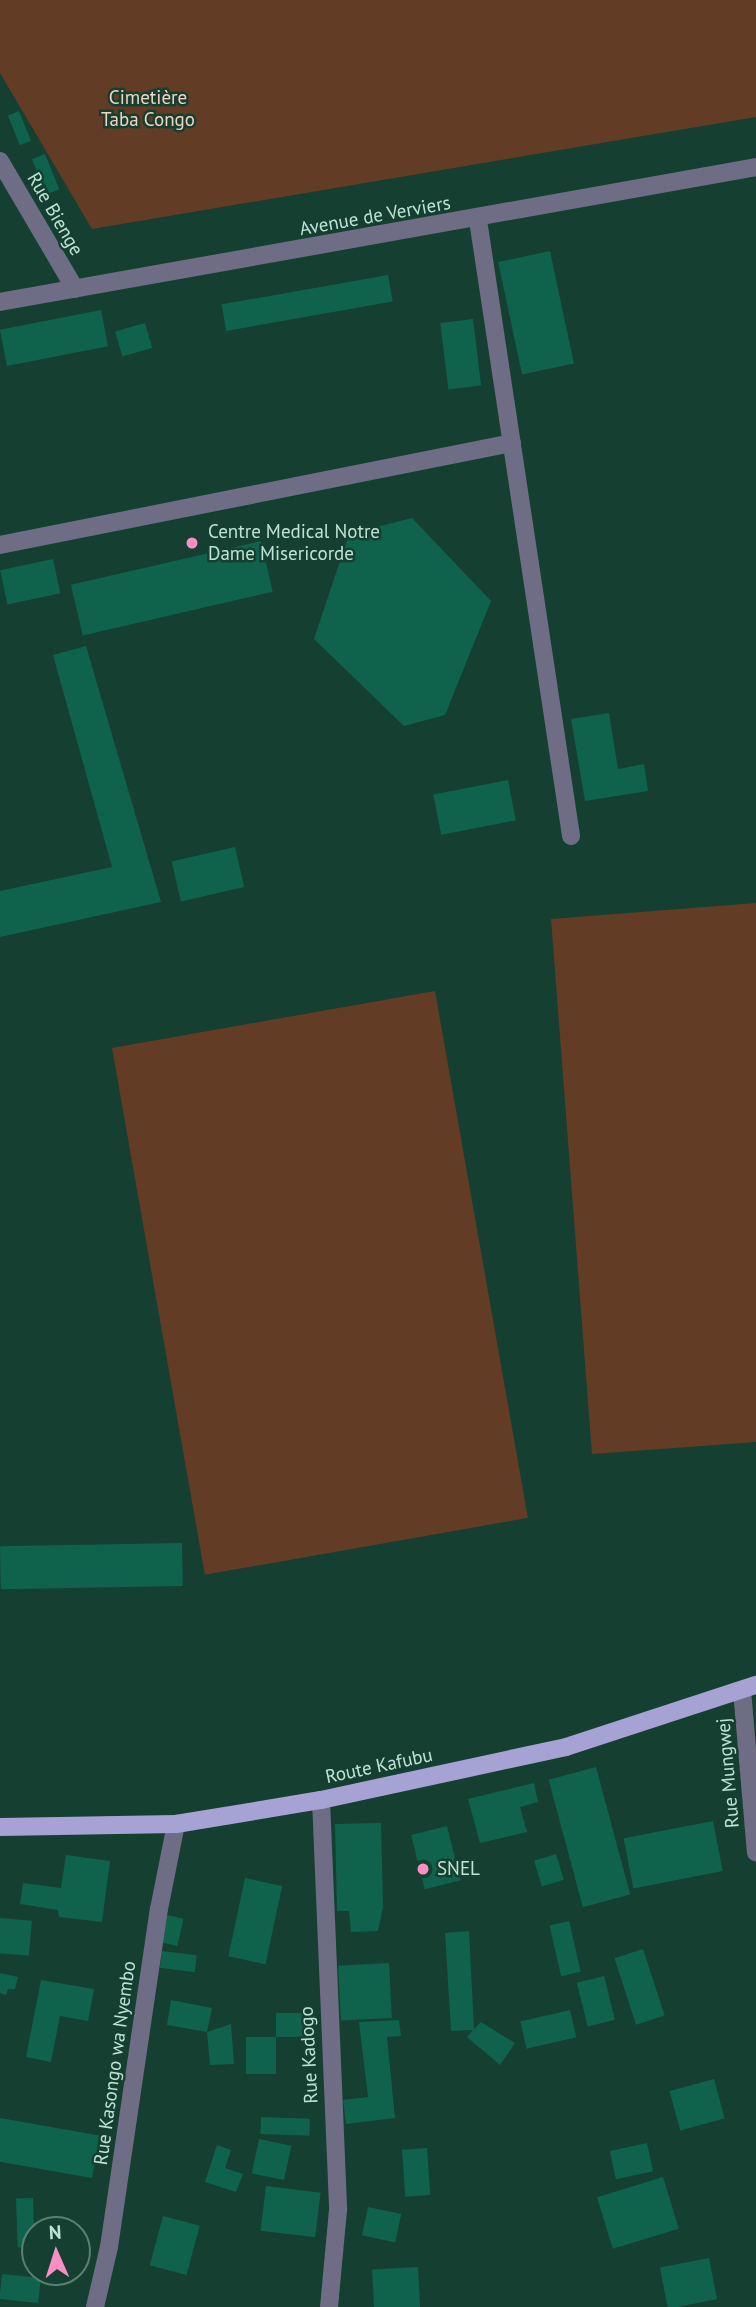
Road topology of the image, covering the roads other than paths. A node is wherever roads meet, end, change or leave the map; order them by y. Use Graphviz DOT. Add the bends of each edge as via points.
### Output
graph roads {
  1 [pos="0,161"];
  2 [pos="756,167"];
  3 [pos="478,220"];
  4 [pos="75,289"];
  5 [pos="0,302"];
  6 [pos="512,443"];
  7 [pos="0,545"];
  8 [pos="571,836"];
  9 [pos="749,1687"];
  10 [pos="321,1800"];
  11 [pos="176,1824"];
  12 [pos="0,1827"];
  13 [pos="756,1852"];
  14 [pos="95,2307"];
  15 [pos="329,2307"];
  1 -- 4 [label="street, Rue Bienge"];
  2 -- 3 [label="street, Avenue de Verviers"];
  3 -- 4 [label="street, Avenue de Verviers"];
  3 -- 6 [label="street"];
  4 -- 5 [label="street, Avenue de Verviers"];
  6 -- 7 [label="street"];
  6 -- 8 [label="street"];
  9 -- 10 [label="main road, Route Kafubu" via="566,1747"];
  9 -- 13 [label="street, Rue Mungwej"];
  10 -- 11 [label="main road, Route Kafubu"];
  10 -- 15 [label="street, Rue Kadogo" via="338,2210"];
  11 -- 12 [label="main road, Route Kafubu"];
  11 -- 14 [label="street, Rue Kasongo wa Nyembo" via="109,2246"];
}
